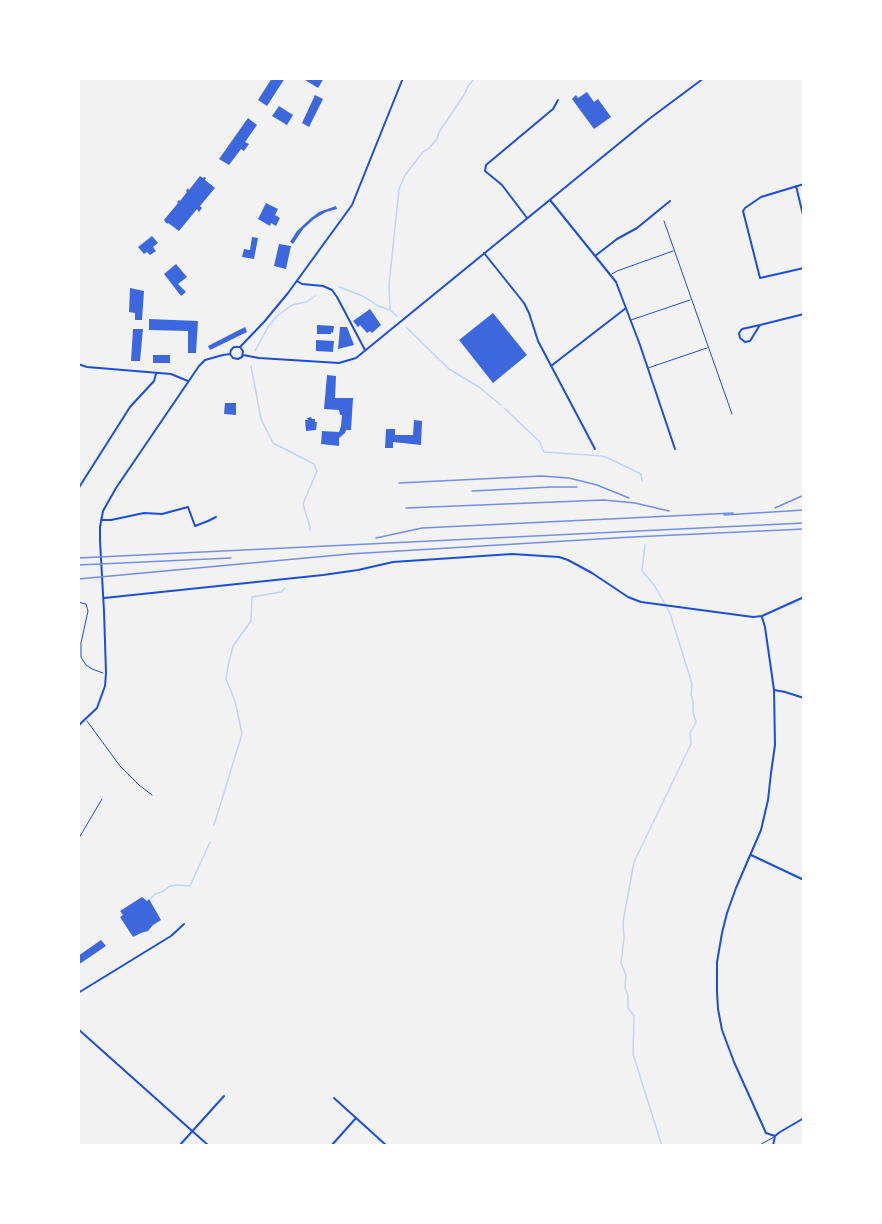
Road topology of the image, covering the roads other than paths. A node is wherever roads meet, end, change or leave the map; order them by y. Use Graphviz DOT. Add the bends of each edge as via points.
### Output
graph roads {
  1 [pos="403,78"];
  2 [pos="704,78"];
  3 [pos="558,100"];
  4 [pos="804,184"];
  5 [pos="796,186"];
  6 [pos="550,200"];
  7 [pos="670,201"];
  8 [pos="527,218"];
  9 [pos="804,219"];
  10 [pos="664,221"];
  11 [pos="675,250"];
  12 [pos="484,253"];
  13 [pos="595,256"];
  14 [pos="804,268"];
  15 [pos="611,275"];
  16 [pos="297,281"];
  17 [pos="692,299"];
  18 [pos="626,308"];
  19 [pos="804,315"];
  20 [pos="631,320"];
  21 [pos="760,325"];
  22 [pos="240,347"];
  23 [pos="709,347"];
  24 [pos="365,350"];
  25 [pos="230,354"];
  26 [pos="243,355"];
  27 [pos="79,364"];
  28 [pos="550,366"];
  29 [pos="648,368"];
  30 [pos="78,371"];
  31 [pos="156,374"];
  32 [pos="188,381"];
  33 [pos="732,414"];
  34 [pos="675,448"];
  35 [pos="595,449"];
  36 [pos="78,489"];
  37 [pos="216,517"];
  38 [pos="101,520"];
  39 [pos="804,597"];
  40 [pos="103,598"];
  41 [pos="78,602"];
  42 [pos="762,616"];
  43 [pos="106,673"];
  44 [pos="774,690"];
  45 [pos="804,698"];
  46 [pos="86,720"];
  47 [pos="78,726"];
  48 [pos="152,795"];
  49 [pos="751,855"];
  50 [pos="804,880"];
  51 [pos="184,924"];
  52 [pos="78,993"];
  53 [pos="78,1029"];
  54 [pos="224,1096"];
  55 [pos="334,1098"];
  56 [pos="356,1118"];
  57 [pos="804,1118"];
  58 [pos="192,1131"];
  59 [pos="775,1136"];
  60 [pos="179,1146"];
  61 [pos="209,1146"];
  62 [pos="331,1146"];
  63 [pos="387,1146"];
  64 [pos="758,1146"];
  65 [pos="773,1146"];
  1 -- 16 [label="street" via="355,199"];
  2 -- 6 [label="street"];
  3 -- 8 [label="street" via="553,109 486,165 485,171 502,185"];
  4 -- 5 [label="street"];
  5 -- 9 [label="street"];
  5 -- 14 [label="street" via="761,197 743,211 760,278"];
  6 -- 8 [label="street"];
  6 -- 13 [label="street"];
  7 -- 13 [label="street"];
  8 -- 12 [label="street"];
  10 -- 11 [label="lane"];
  11 -- 15 [label="lane"];
  11 -- 17 [label="lane"];
  12 -- 24 [label="street"];
  12 -- 28 [label="street" via="524,303"];
  13 -- 15 [label="street"];
  15 -- 18 [label="street"];
  16 -- 22 [label="street"];
  16 -- 24 [label="street" via="332,290"];
  17 -- 20 [label="lane"];
  17 -- 23 [label="lane"];
  18 -- 20 [label="street"];
  18 -- 28 [label="street"];
  19 -- 21 [label="street"];
  20 -- 29 [label="street"];
  21 -- 21 [label="street" via="742,329 740,338 750,340"];
  22 -- 25 [label="street" via="234,347"];
  22 -- 26 [label="street"];
  23 -- 29 [label="lane"];
  23 -- 33 [label="lane"];
  24 -- 26 [label="street" via="339,363"];
  25 -- 26 [label="street" via="236,359"];
  25 -- 32 [label="street" via="205,360"];
  27 -- 30 [label="street"];
  27 -- 31 [label="street"];
  28 -- 35 [label="street"];
  29 -- 34 [label="street"];
  31 -- 32 [label="street" via="171,374"];
  31 -- 36 [label="street"];
  32 -- 38 [label="street" via="108,501"];
  37 -- 38 [label="street" via="195,526 188,507 162,514"];
  38 -- 40 [label="street"];
  39 -- 42 [label="street"];
  40 -- 42 [label="street" via="332,574 393,562 530,555 559,556 634,600"];
  40 -- 43 [label="street"];
  41 -- 43 [label="lane" via="86,604 88,611 81,657 92,669"];
  42 -- 44 [label="street"];
  43 -- 46 [label="street" via="102,698"];
  44 -- 45 [label="street"];
  44 -- 49 [label="street" via="771,779 762,825"];
  46 -- 47 [label="street"];
  46 -- 48 [label="lane" via="120,766"];
  49 -- 50 [label="street"];
  49 -- 59 [label="street" via="722,933 717,962 718,1009 734,1062 766,1133"];
  51 -- 52 [label="street"];
  53 -- 58 [label="street"];
  54 -- 58 [label="street"];
  55 -- 56 [label="street"];
  56 -- 62 [label="street"];
  56 -- 63 [label="street"];
  57 -- 59 [label="street"];
  58 -- 60 [label="street"];
  58 -- 61 [label="street"];
  59 -- 64 [label="lane"];
  59 -- 65 [label="street"];
}
